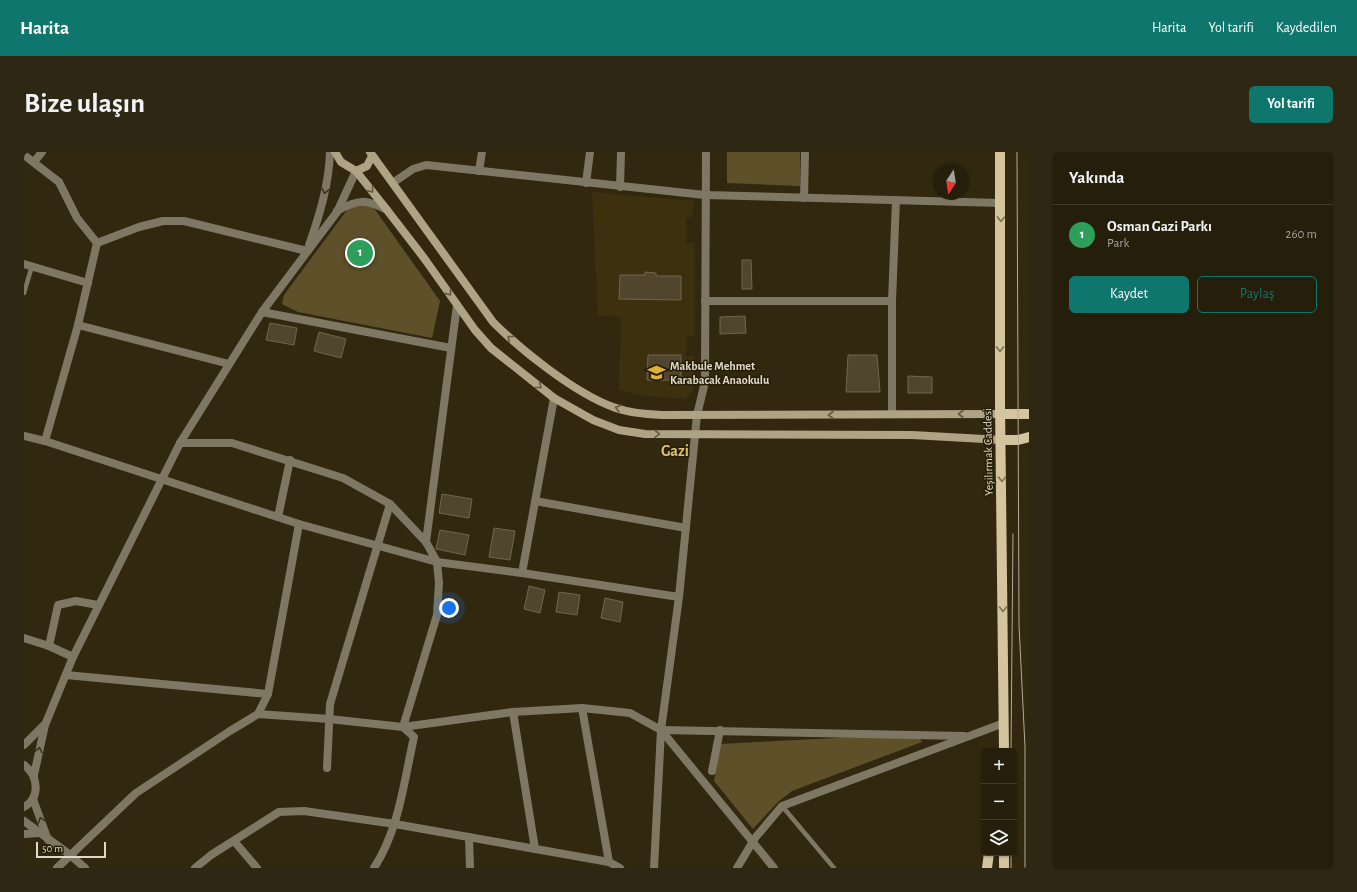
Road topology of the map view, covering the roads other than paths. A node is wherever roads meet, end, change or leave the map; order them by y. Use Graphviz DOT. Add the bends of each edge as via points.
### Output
graph roads {
  1 [pos="42,152"];
  2 [pos="330,152"];
  3 [pos="335,152"];
  4 [pos="482,152"];
  5 [pos="590,152"];
  6 [pos="621,152"];
  7 [pos="706,152"];
  8 [pos="805,152"];
  9 [pos="1000,152"];
  10 [pos="371,154"];
  11 [pos="24,155"];
  12 [pos="34,162"];
  13 [pos="479,171"];
  14 [pos="356,172"];
  15 [pos="394,182"];
  16 [pos="586,183"];
  17 [pos="620,186"];
  18 [pos="705,195"];
  19 [pos="804,198"];
  20 [pos="896,200"];
  21 [pos="1001,203"];
  22 [pos="388,210"];
  23 [pos="337,212"];
  24 [pos="97,243"];
  25 [pos="307,251"];
  26 [pos="28,265"];
  27 [pos="88,282"];
  28 [pos="24,293"];
  29 [pos="705,301"];
  30 [pos="892,301"];
  31 [pos="457,305"];
  32 [pos="262,312"];
  33 [pos="78,325"];
  34 [pos="451,348"];
  35 [pos="229,364"];
  36 [pos="554,398"];
  37 [pos="892,414"];
  38 [pos="1000,414"];
  39 [pos="1029,414"];
  40 [pos="697,415"];
  41 [pos="695,435"];
  42 [pos="24,436"];
  43 [pos="1029,437"];
  44 [pos="1002,440"];
  45 [pos="45,441"];
  46 [pos="180,443"];
  47 [pos="290,460"];
  48 [pos="161,479"];
  49 [pos="536,501"];
  50 [pos="390,504"];
  51 [pos="278,517"];
  52 [pos="299,524"];
  53 [pos="686,528"];
  54 [pos="426,542"];
  55 [pos="377,546"];
  56 [pos="437,562"];
  57 [pos="522,573"];
  58 [pos="679,597"];
  59 [pos="98,605"];
  60 [pos="24,638"];
  61 [pos="49,646"];
  62 [pos="73,658"];
  63 [pos="66,675"];
  64 [pos="268,694"];
  65 [pos="582,708"];
  66 [pos="513,712"];
  67 [pos="258,714"];
  68 [pos="329,719"];
  69 [pos="1004,723"];
  70 [pos="45,725"];
  71 [pos="403,727"];
  72 [pos="661,730"];
  73 [pos="720,730"];
  74 [pos="968,736"];
  75 [pos="24,745"];
  76 [pos="1004,748"];
  77 [pos="24,765"];
  78 [pos="327,768"];
  79 [pos="712,771"];
  80 [pos="34,775"];
  81 [pos="33,799"];
  82 [pos="782,806"];
  83 [pos="24,807"];
  84 [pos="24,821"];
  85 [pos="395,824"];
  86 [pos="39,833"];
  87 [pos="24,834"];
  88 [pos="469,837"];
  89 [pos="48,840"];
  90 [pos="234,841"];
  91 [pos="753,842"];
  92 [pos="535,849"];
  93 [pos="69,854"];
  94 [pos="989,856"];
  95 [pos="1004,856"];
  96 [pos="609,862"];
  97 [pos="57,868"];
  98 [pos="85,868"];
  99 [pos="195,868"];
  100 [pos="257,868"];
  101 [pos="374,868"];
  102 [pos="470,868"];
  103 [pos="620,868"];
  104 [pos="654,868"];
  105 [pos="737,868"];
  106 [pos="774,868"];
  107 [pos="834,868"];
  108 [pos="987,868"];
  109 [pos="1004,868"];
  1 -- 12 [label="street"];
  2 -- 25 [label="street, one-way" via="330,168 321,211"];
  3 -- 14 [label="main road" via="341,162"];
  4 -- 13 [label="street"];
  5 -- 16 [label="street"];
  6 -- 17 [label="street"];
  7 -- 18 [label="street"];
  8 -- 19 [label="street"];
  9 -- 21 [label="main road, Yeşilırmak Caddesi"];
  10 -- 14 [label="main road" via="367,166"];
  10 -- 15 [label="main road"];
  11 -- 12 [label="street"];
  12 -- 24 [label="street" via="59,182 76,218"];
  13 -- 15 [label="street" via="426,165 413,169"];
  13 -- 16 [label="street"];
  14 -- 22 [label="main road, one-way"];
  14 -- 23 [label="street"];
  40 -- 15 [label="main road, one-way" via="636,413 613,407 567,382 493,322"];
  16 -- 17 [label="street"];
  17 -- 18 [label="street"];
  18 -- 19 [label="street"];
  18 -- 29 [label="street"];
  19 -- 20 [label="street"];
  20 -- 21 [label="street"];
  20 -- 30 [label="street"];
  21 -- 38 [label="main road, Yeşilırmak Caddesi, one-way"];
  22 -- 23 [label="street" via="363,201 353,202"];
  22 -- 31 [label="main road, one-way"];
  23 -- 25 [label="street"];
  24 -- 25 [label="street" via="145,225 163,221 184,221"];
  24 -- 27 [label="street"];
  25 -- 32 [label="street"];
  26 -- 27 [label="street"];
  26 -- 28 [label="lane"];
  27 -- 33 [label="street"];
  29 -- 30 [label="street"];
  29 -- 40 [label="street" via="705,382"];
  30 -- 37 [label="street"];
  31 -- 34 [label="street"];
  31 -- 36 [label="main road, one-way" via="491,348"];
  32 -- 34 [label="street"];
  32 -- 35 [label="street"];
  33 -- 35 [label="street"];
  33 -- 45 [label="street"];
  34 -- 54 [label="street"];
  35 -- 46 [label="street"];
  36 -- 41 [label="main road, one-way" via="593,420 619,430 645,434"];
  36 -- 49 [label="street"];
  38 -- 37 [label="main road, one-way"];
  37 -- 40 [label="main road, one-way"];
  38 -- 39 [label="main road"];
  38 -- 44 [label="main road, Yeşilırmak Caddesi"];
  40 -- 41 [label="street"];
  41 -- 44 [label="main road" via="912,435"];
  41 -- 53 [label="street"];
  42 -- 45 [label="street"];
  43 -- 44 [label="main road"];
  44 -- 69 [label="main road, Yeşilırmak Caddesi, one-way"];
  45 -- 48 [label="street"];
  46 -- 47 [label="street" via="232,443"];
  46 -- 48 [label="street"];
  47 -- 50 [label="street" via="343,478"];
  47 -- 51 [label="street"];
  48 -- 51 [label="street"];
  48 -- 59 [label="street"];
  49 -- 53 [label="street"];
  49 -- 57 [label="street"];
  50 -- 54 [label="street"];
  50 -- 55 [label="street"];
  51 -- 52 [label="street"];
  52 -- 55 [label="street"];
  52 -- 64 [label="street"];
  53 -- 58 [label="street"];
  54 -- 56 [label="street"];
  55 -- 56 [label="street"];
  55 -- 68 [label="street" via="330,704"];
  56 -- 57 [label="street"];
  56 -- 71 [label="street" via="437,615"];
  57 -- 58 [label="street"];
  58 -- 72 [label="street"];
  59 -- 61 [label="street" via="76,601 58,605"];
  59 -- 62 [label="street"];
  60 -- 61 [label="street"];
  61 -- 62 [label="street"];
  62 -- 63 [label="street"];
  63 -- 64 [label="street"];
  63 -- 70 [label="street"];
  64 -- 67 [label="street"];
  65 -- 66 [label="street"];
  65 -- 72 [label="street" via="630,713"];
  65 -- 96 [label="street"];
  66 -- 71 [label="street"];
  66 -- 92 [label="street"];
  67 -- 68 [label="street"];
  67 -- 93 [label="street" via="136,793"];
  68 -- 71 [label="street"];
  68 -- 78 [label="street"];
  69 -- 74 [label="street"];
  69 -- 76 [label="main road, Yeşilırmak Caddesi"];
  70 -- 75 [label="street"];
  80 -- 70 [label="street, one-way"];
  71 -- 85 [label="street" via="414,737"];
  72 -- 73 [label="street"];
  72 -- 91 [label="street"];
  72 -- 104 [label="street"];
  73 -- 74 [label="street"];
  73 -- 79 [label="street"];
  74 -- 82 [label="street"];
  77 -- 80 [label="street"];
  80 -- 81 [label="street" via="36,791"];
  81 -- 83 [label="street"];
  89 -- 81 [label="street, one-way"];
  82 -- 91 [label="street"];
  82 -- 107 [label="lane"];
  84 -- 86 [label="street"];
  85 -- 88 [label="street"];
  85 -- 90 [label="street" via="304,811 279,812"];
  85 -- 101 [label="street" via="383,855"];
  86 -- 87 [label="street"];
  86 -- 89 [label="street"];
  88 -- 92 [label="street"];
  88 -- 102 [label="street"];
  89 -- 93 [label="street"];
  90 -- 99 [label="street" via="210,855"];
  90 -- 100 [label="street"];
  91 -- 105 [label="street"];
  91 -- 106 [label="street"];
  92 -- 96 [label="street"];
  93 -- 97 [label="street"];
  93 -- 98 [label="street"];
  94 -- 108 [label="main road"];
  95 -- 109 [label="main road"];
  96 -- 103 [label="street"];
}
